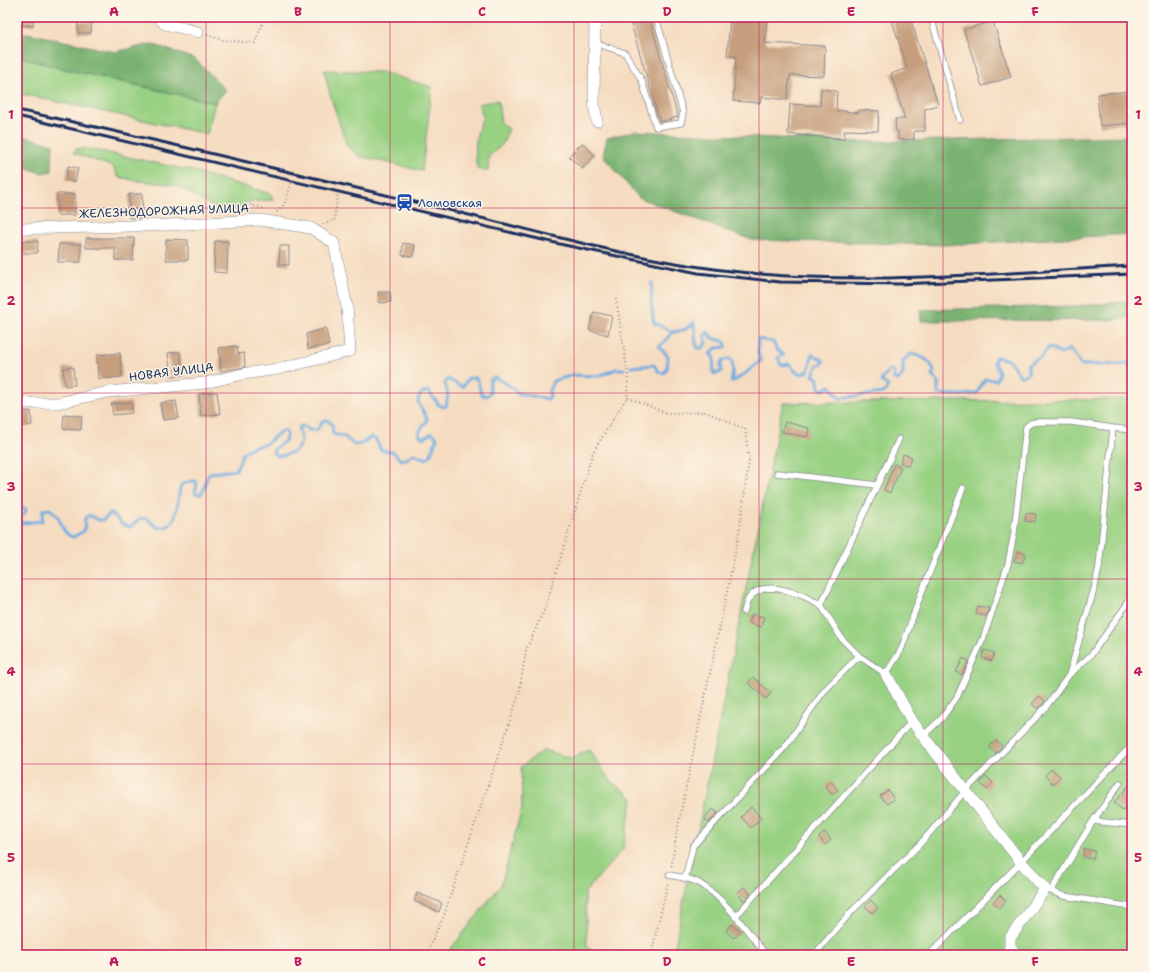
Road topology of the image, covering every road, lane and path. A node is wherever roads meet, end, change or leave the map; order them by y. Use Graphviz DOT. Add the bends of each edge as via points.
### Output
graph roads {
  1 [pos="158,17"];
  2 [pos="265,17"];
  3 [pos="595,17"];
  4 [pos="656,17"];
  5 [pos="931,17"];
  6 [pos="198,32"];
  7 [pos="595,42"];
  8 [pos="960,120"];
  9 [pos="597,121"];
  10 [pos="292,182"];
  11 [pos="338,193"];
  12 [pos="284,205"];
  13 [pos="334,221"];
  14 [pos="17,229"];
  15 [pos="616,299"];
  16 [pos="350,351"];
  17 [pos="627,397"];
  18 [pos="17,403"];
  19 [pos="1113,428"];
  20 [pos="1132,430"];
  21 [pos="899,439"];
  22 [pos="777,473"];
  23 [pos="877,486"];
  24 [pos="963,488"];
  25 [pos="1132,597"];
  26 [pos="821,605"];
  27 [pos="744,612"];
  28 [pos="859,656"];
  29 [pos="886,674"];
  30 [pos="1069,675"];
  31 [pos="912,721"];
  32 [pos="923,736"];
  33 [pos="1132,745"];
  34 [pos="1120,783"];
  35 [pos="966,790"];
  36 [pos="1093,821"];
  37 [pos="1132,825"];
  38 [pos="1021,862"];
  39 [pos="669,875"];
  40 [pos="685,879"];
  41 [pos="1048,890"];
  42 [pos="1132,907"];
  43 [pos="735,917"];
  44 [pos="1132,948"];
  45 [pos="1013,950"];
  46 [pos="760,952"];
  47 [pos="428,955"];
  48 [pos="651,955"];
  49 [pos="766,955"];
  50 [pos="814,955"];
  51 [pos="929,955"];
  52 [pos="999,955"];
  53 [pos="1130,955"];
  1 -- 6 [label="street" via="166,24"];
  2 -- 6 [label="path" via="255,43 223,40"];
  3 -- 7 [label="street"];
  4 -- 7 [label="lane" via="683,113 681,123 656,127 642,81 625,53"];
  5 -- 8 [label="lane"];
  7 -- 9 [label="street" via="594,104"];
  10 -- 12 [label="path"];
  11 -- 13 [label="path"];
  14 -- 16 [label="street, ЖЕЛЕЗНОДОРОЖНАЯ УЛИЦА" via="260,220 310,228 334,243 347,308"];
  15 -- 17 [label="path" via="628,374"];
  16 -- 18 [label="street, НОВАЯ УЛИЦА" via="278,369 205,383 108,392 58,402"];
  17 -- 39 [label="path" via="666,413 706,412 744,429 749,461 739,534"];
  17 -- 47 [label="path" via="593,452 545,608 526,650 519,694"];
  19 -- 20 [label="lane"];
  19 -- 30 [label="lane" via="1099,567"];
  19 -- 32 [label="lane" via="1071,422 1036,422 1026,427 1008,564 986,631 957,697 942,718"];
  21 -- 23 [label="lane"];
  22 -- 23 [label="lane"];
  23 -- 26 [label="lane"];
  24 -- 29 [label="lane" via="920,594 901,650"];
  25 -- 30 [label="lane" via="1091,655"];
  26 -- 27 [label="lane" via="794,591 767,589 753,594 747,601"];
  26 -- 28 [label="lane" via="842,639"];
  28 -- 29 [label="lane"];
  28 -- 40 [label="lane" via="824,691 784,747 694,846"];
  29 -- 31 [label="street"];
  30 -- 35 [label="lane" via="1046,706"];
  31 -- 32 [label="street"];
  31 -- 43 [label="lane"];
  32 -- 35 [label="street"];
  33 -- 38 [label="lane"];
  34 -- 36 [label="lane"];
  35 -- 38 [label="street"];
  35 -- 50 [label="lane" via="921,843 852,911"];
  36 -- 37 [label="lane"];
  36 -- 41 [label="lane"];
  38 -- 41 [label="street"];
  38 -- 51 [label="lane"];
  39 -- 40 [label="lane"];
  39 -- 48 [label="path"];
  40 -- 43 [label="lane" via="698,882 712,892"];
  41 -- 42 [label="lane" via="1071,898"];
  41 -- 45 [label="street" via="1010,938"];
  43 -- 46 [label="lane"];
  44 -- 53 [label="lane"];
  45 -- 52 [label="lane"];
  46 -- 49 [label="lane"];
}
